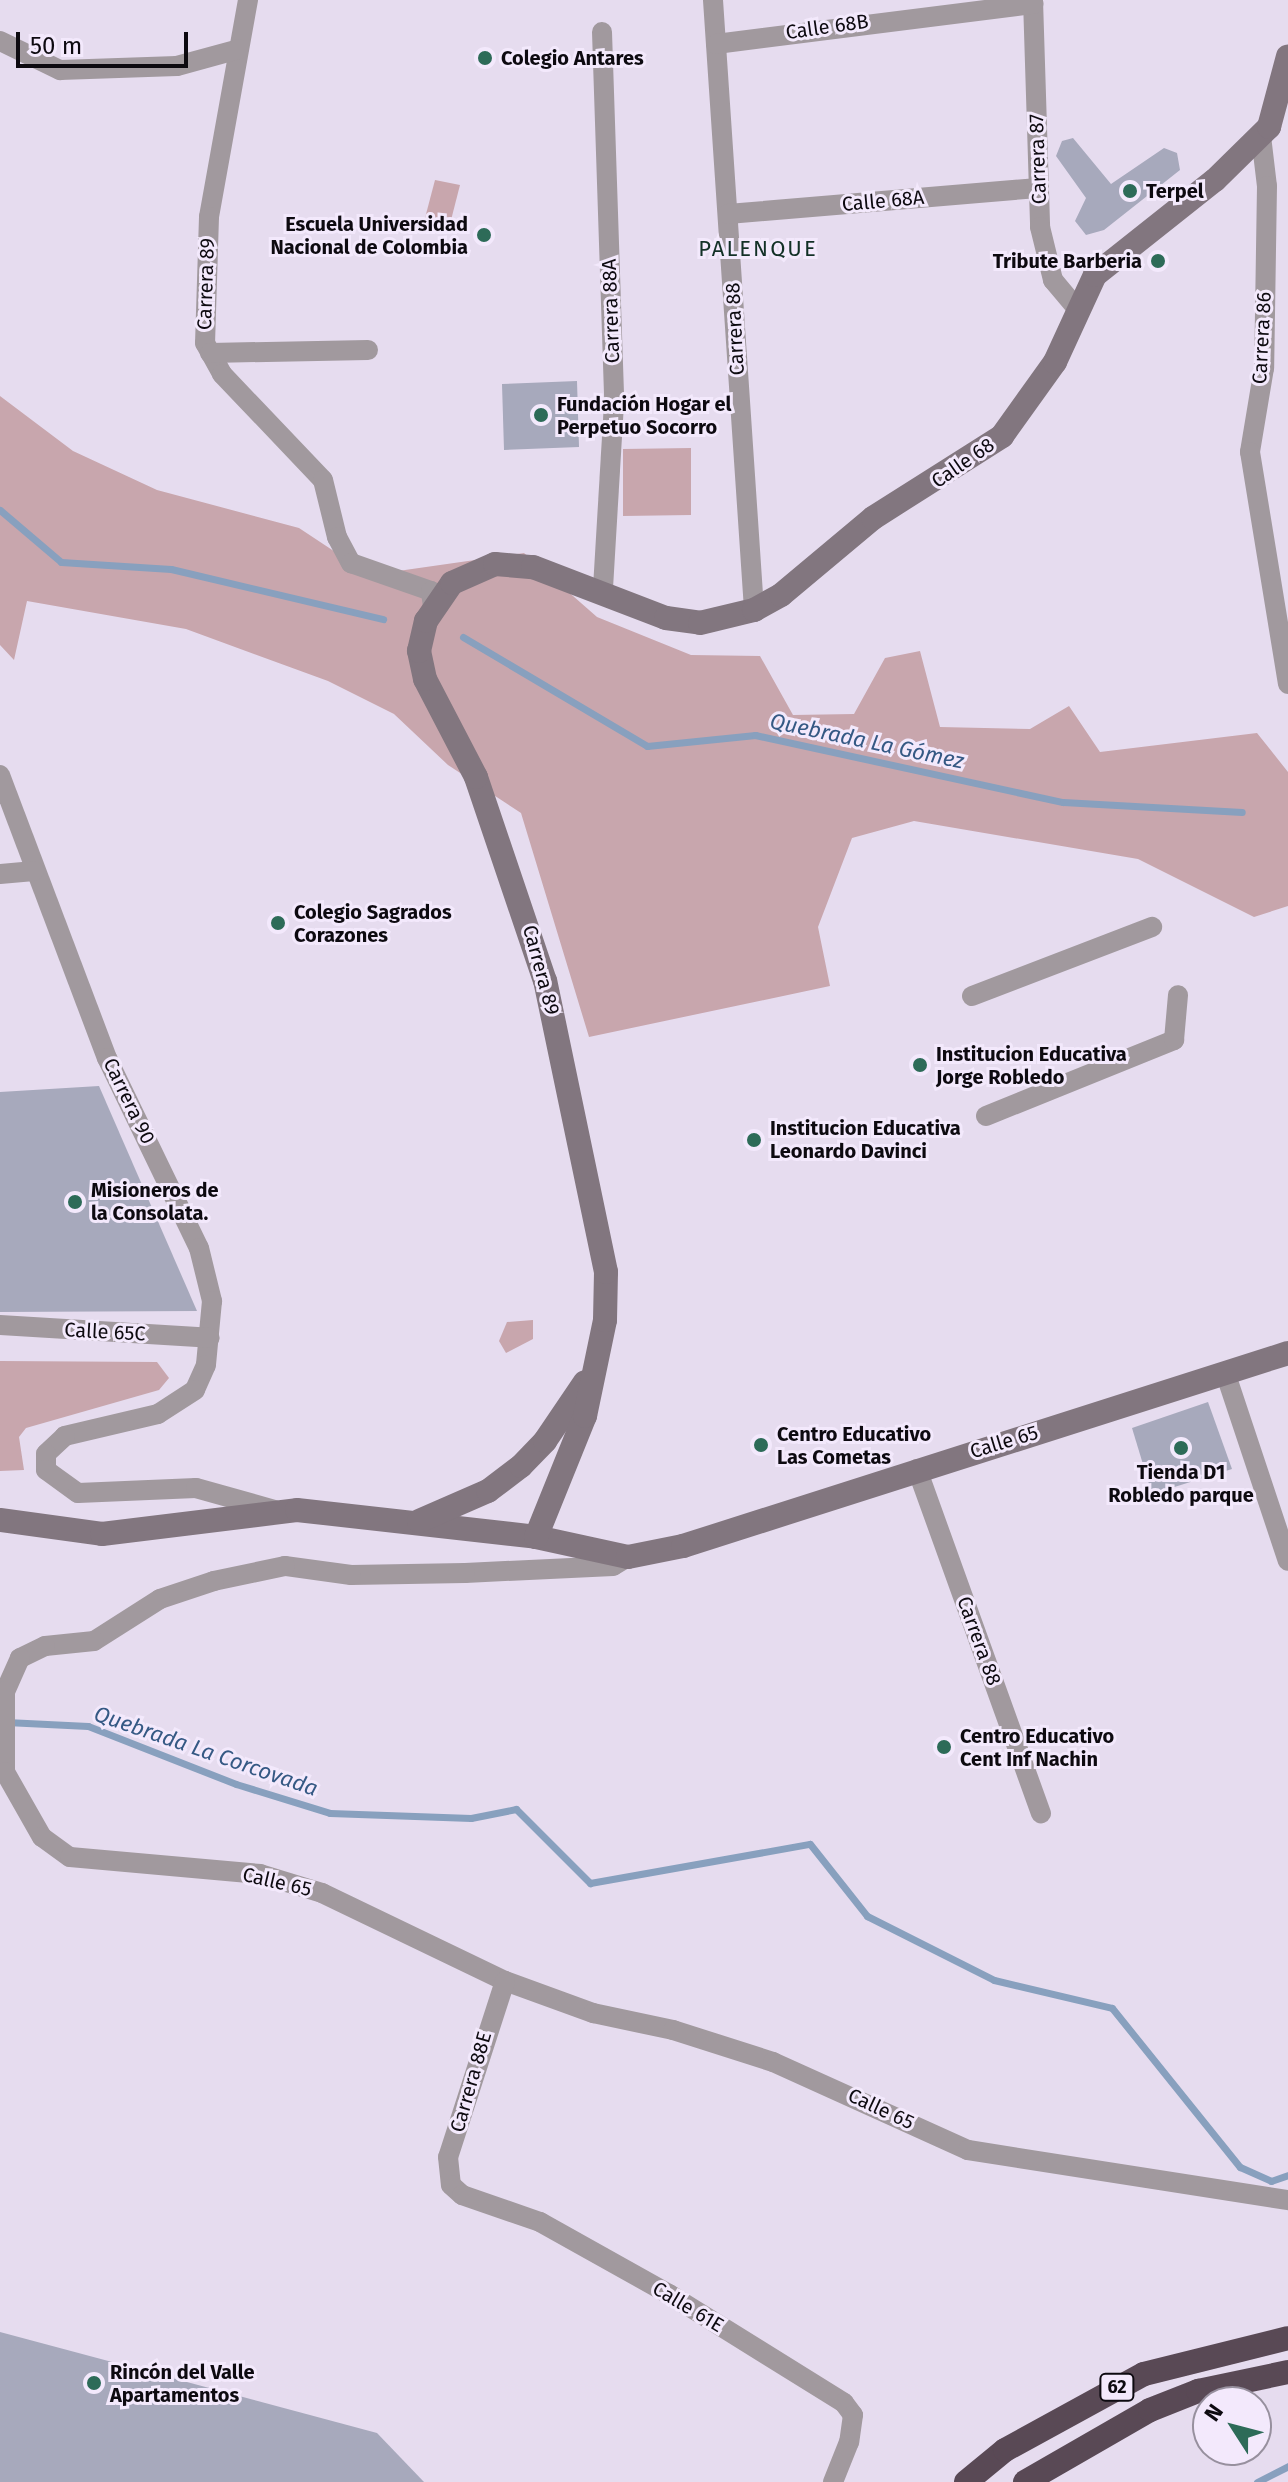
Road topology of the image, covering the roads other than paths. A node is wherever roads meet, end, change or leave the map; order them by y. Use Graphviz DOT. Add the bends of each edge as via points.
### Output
graph roads {
  1 [pos="248,0"];
  2 [pos="713,0"];
  3 [pos="1033,2"];
  4 [pos="602,32"];
  5 [pos="0,41"];
  6 [pos="1288,43"];
  7 [pos="716,44"];
  8 [pos="239,49"];
  9 [pos="1288,56"];
  10 [pos="1261,136"];
  11 [pos="1038,188"];
  12 [pos="728,214"];
  13 [pos="1076,307"];
  14 [pos="368,350"];
  15 [pos="210,353"];
  16 [pos="568,578"];
  17 [pos="603,590"];
  18 [pos="433,607"];
  19 [pos="754,610"];
  20 [pos="1288,684"];
  21 [pos="0,775"];
  22 [pos="0,817"];
  23 [pos="23,835"];
  24 [pos="34,871"];
  25 [pos="0,874"];
  26 [pos="1152,927"];
  27 [pos="1178,995"];
  28 [pos="972,996"];
  29 [pos="986,1116"];
  30 [pos="0,1325"];
  31 [pos="210,1338"];
  32 [pos="600,1351"];
  33 [pos="1288,1353"];
  34 [pos="1225,1372"];
  35 [pos="917,1469"];
  36 [pos="275,1510"];
  37 [pos="0,1520"];
  38 [pos="413,1523"];
  39 [pos="536,1537"];
  40 [pos="628,1557"];
  41 [pos="1288,1561"];
  42 [pos="1,1750"];
  43 [pos="1041,1813"];
  44 [pos="505,1981"];
  45 [pos="451,2185"];
  46 [pos="1288,2200"];
  47 [pos="1288,2338"];
  48 [pos="1288,2372"];
  49 [pos="833,2482"];
  50 [pos="966,2482"];
  51 [pos="1025,2482"];
  1 -- 8 [label="street, Carrera 89"];
  2 -- 7 [label="street, Carrera 88"];
  3 -- 7 [label="street, Calle 68B"];
  3 -- 11 [label="street, Carrera 87"];
  4 -- 17 [label="street, Carrera 88A" via="614,403"];
  5 -- 8 [label="street" via="60,70 177,66"];
  6 -- 9 [label="street"];
  7 -- 12 [label="street, Carrera 88"];
  8 -- 15 [label="street, Carrera 89" via="209,217 203,331"];
  9 -- 10 [label="street" via="1274,117"];
  10 -- 13 [label="street, Calle 68" via="1095,275"];
  10 -- 20 [label="street, Carrera 86" via="1267,186 1264,368 1250,452"];
  11 -- 12 [label="street, Calle 68A"];
  11 -- 13 [label="street, Carrera 87" via="1047,265"];
  12 -- 19 [label="street, Carrera 88"];
  13 -- 19 [label="street, Calle 68" via="1055,362 1002,436 873,518 781,595"];
  14 -- 15 [label="street"];
  15 -- 18 [label="street, Carrera 89" via="323,480 337,537 351,563 431,591"];
  16 -- 17 [label="street, Calle 68"];
  16 -- 18 [label="street, Carrera 89" via="524,566 479,567 452,583"];
  17 -- 19 [label="street, Calle 68" via="683,621 721,621"];
  18 -- 32 [label="street, Carrera 89" via="421,637 425,679 469,759 508,858 569,1083 606,1272"];
  21 -- 23 [label="street, Carrera 90"];
  22 -- 23 [label="street"];
  23 -- 24 [label="street, Carrera 90"];
  24 -- 25 [label="street"];
  24 -- 31 [label="street, Carrera 90" via="107,1058 199,1248 210,1283"];
  26 -- 28 [label="street"];
  27 -- 29 [label="street" via="1174,1040"];
  30 -- 31 [label="street, Calle 65C"];
  31 -- 36 [label="street, Carrera 90" via="204,1374 186,1398 158,1414 65,1436 46,1454 46,1470 57,1484 78,1493 196,1488"];
  32 -- 38 [label="street, Carrera 89" via="567,1414 521,1466 464,1503"];
  32 -- 39 [label="street, Carrera 89" via="564,1478"];
  33 -- 34 [label="street, Calle 65"];
  34 -- 35 [label="street, Calle 65"];
  34 -- 41 [label="street"];
  35 -- 40 [label="street, Calle 65" via="683,1546"];
  35 -- 43 [label="street, Carrera 88"];
  36 -- 37 [label="street, Calle 65" via="102,1534"];
  36 -- 38 [label="street, Calle 65"];
  38 -- 39 [label="street, Calle 65"];
  39 -- 40 [label="street, Calle 65"];
  40 -- 42 [label="street, Calle 65" via="613,1566 451,1573 351,1575 285,1566 214,1581 160,1599 94,1641 28,1653 11,1670 5,1691"];
  42 -- 44 [label="street, Calle 65" via="9,1781 42,1837 61,1854 290,1883 395,1924"];
  44 -- 45 [label="street, Carrera 88E" via="448,2157"];
  44 -- 46 [label="street, Calle 65" via="593,2013 673,2030 773,2062 989,2156"];
  45 -- 49 [label="street, Calle 61E" via="462,2195 540,2222 643,2279 844,2403 853,2415"];
  47 -- 50 [label="highway, 62" via="1144,2374 1005,2450"];
  48 -- 51 [label="highway, 62" via="1198,2391 1150,2410"];
}
